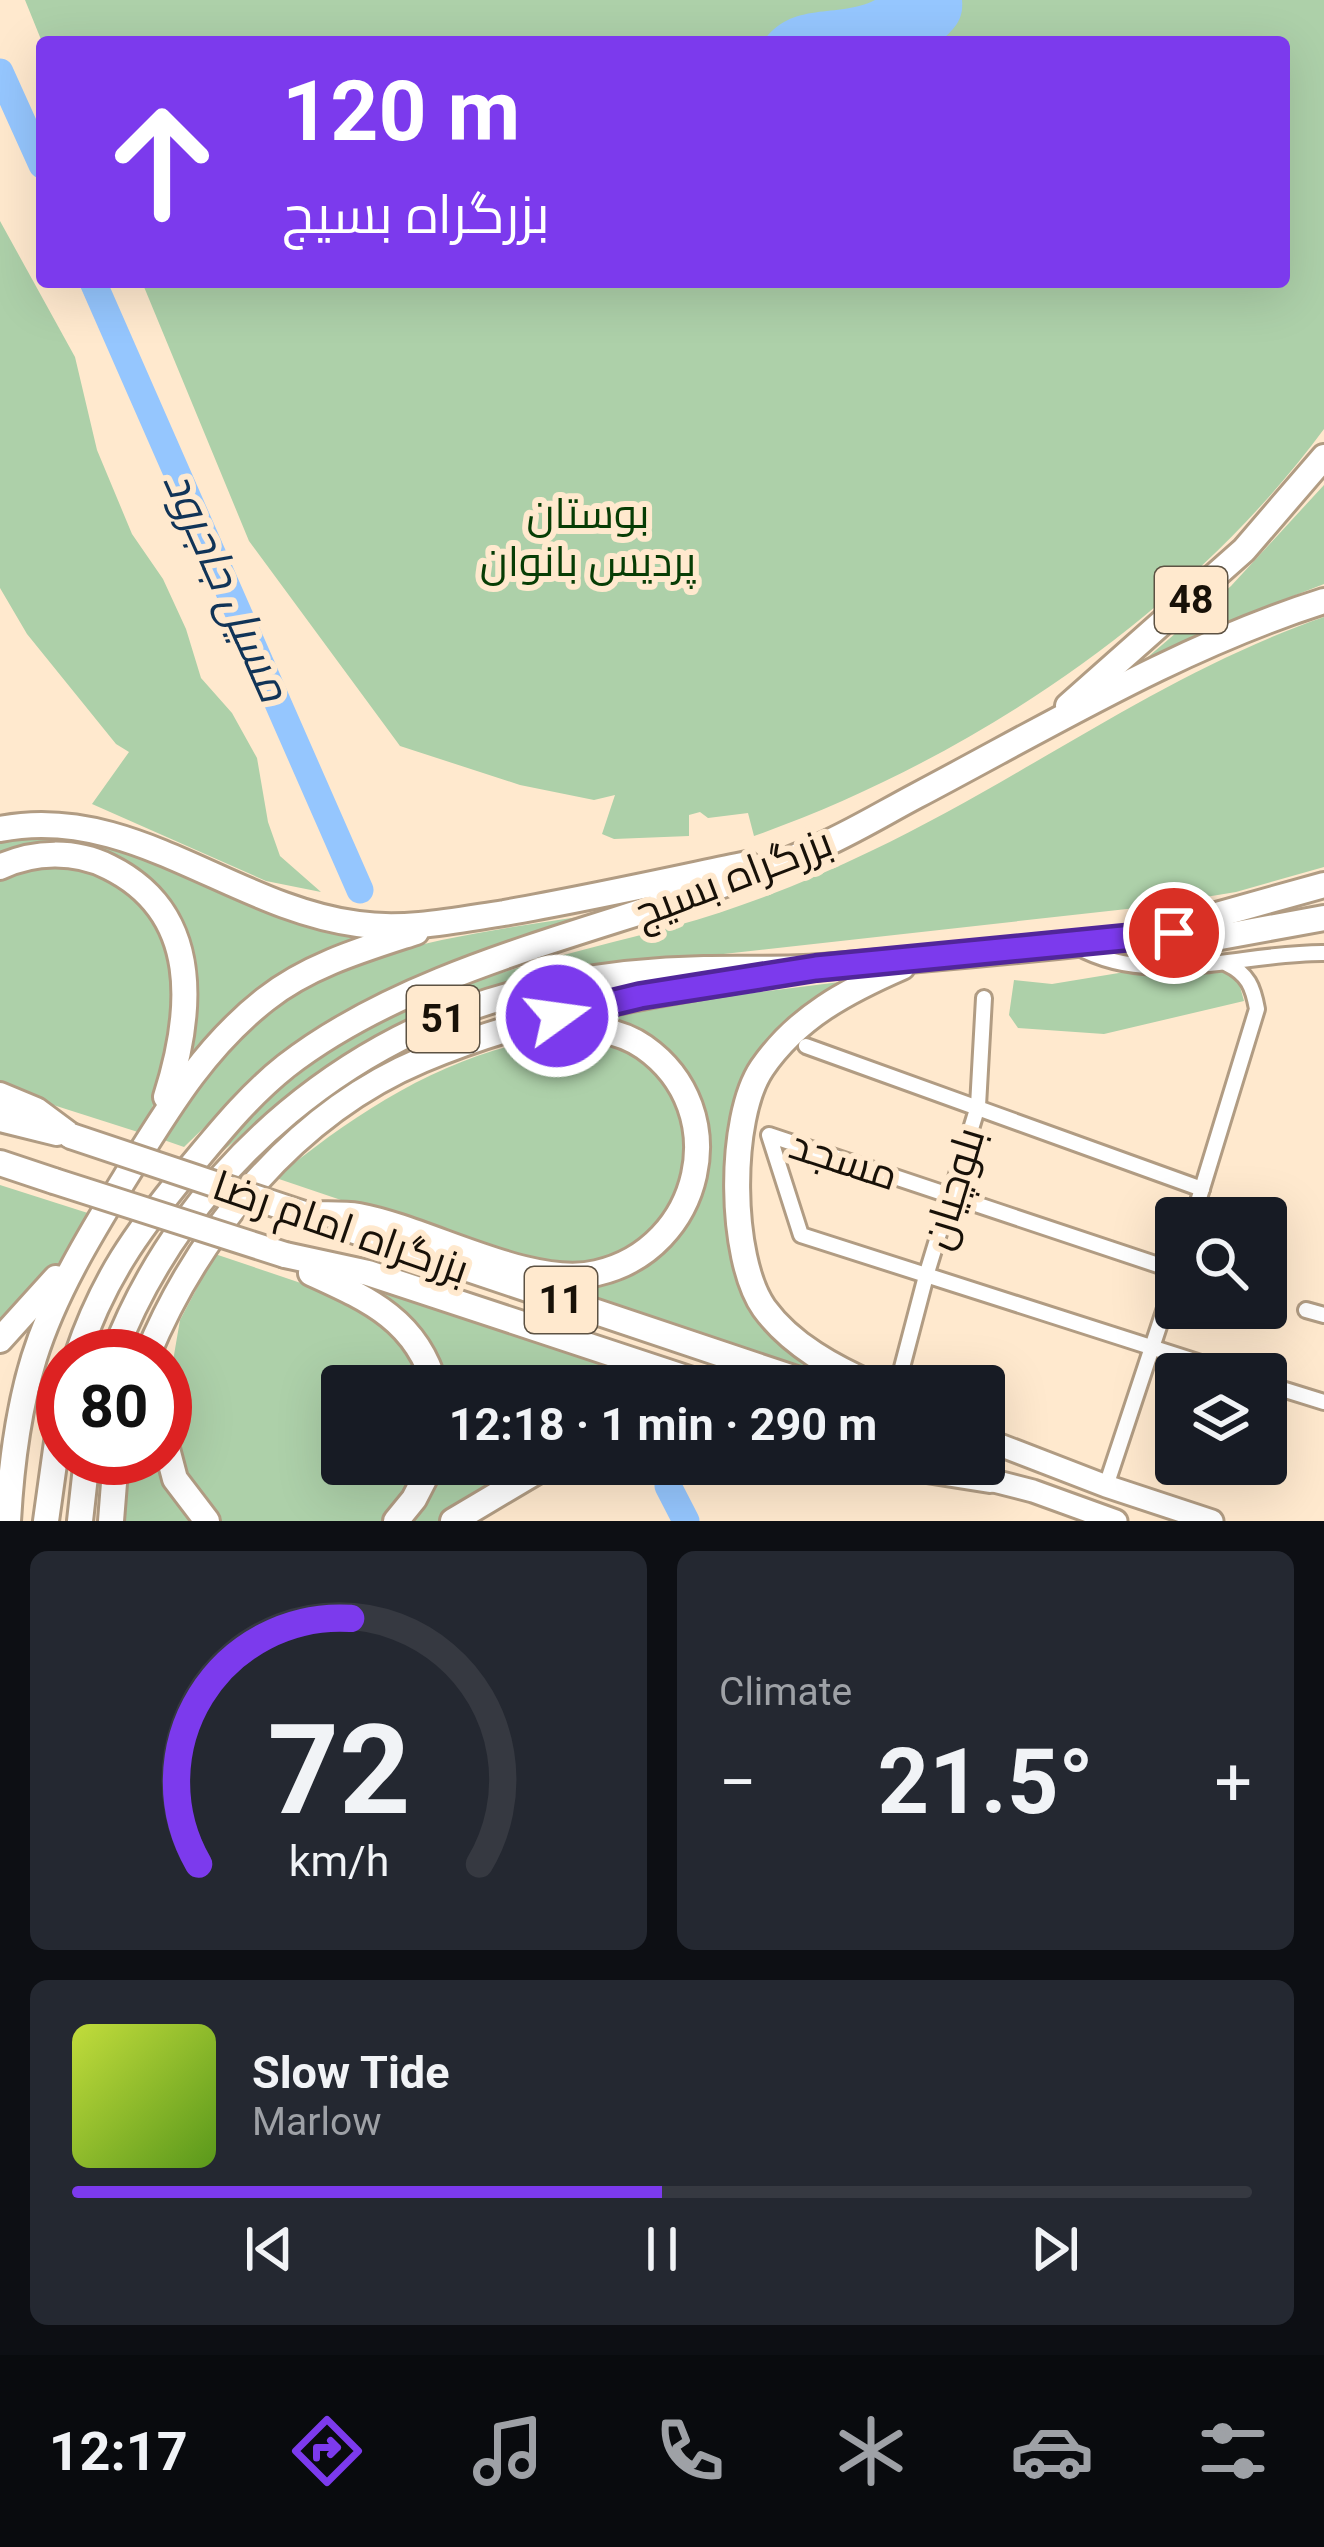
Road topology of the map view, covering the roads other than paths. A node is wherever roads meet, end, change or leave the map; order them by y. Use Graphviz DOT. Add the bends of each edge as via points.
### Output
graph roads {
  1 [pos="1324,457"];
  2 [pos="1324,601"];
  3 [pos="1045,728"];
  4 [pos="0,829"];
  5 [pos="815,849"];
  6 [pos="0,867"];
  7 [pos="1324,885"];
  8 [pos="1324,918"];
  9 [pos="441,923"];
  10 [pos="1174,933"];
  11 [pos="1073,945"];
  12 [pos="1324,953"];
  13 [pos="921,958"];
  14 [pos="1227,964"];
  15 [pos="816,968"];
  16 [pos="984,998"];
  17 [pos="533,1023"];
  18 [pos="806,1046"];
  19 [pos="0,1095"];
  20 [pos="978,1106"];
  21 [pos="0,1119"];
  22 [pos="157,1128"];
  23 [pos="71,1136"];
  24 [pos="0,1166"];
  25 [pos="1202,1189"];
  26 [pos="951,1195"];
  27 [pos="1200,1197"];
  28 [pos="304,1214"];
  29 [pos="91,1234"];
  30 [pos="285,1255"];
  31 [pos="194,1261"];
  32 [pos="1155,1266"];
  33 [pos="926,1276"];
  34 [pos="1306,1310"];
  35 [pos="1324,1315"];
  36 [pos="87,1329"];
  37 [pos="124,1329"];
  38 [pos="160,1329"];
  39 [pos="173,1329"];
  40 [pos="1159,1329"];
  41 [pos="0,1340"];
  42 [pos="1153,1348"];
  43 [pos="1169,1353"];
  44 [pos="427,1365"];
  45 [pos="646,1365"];
  46 [pos="755,1365"];
  47 [pos="837,1365"];
  48 [pos="903,1365"];
  49 [pos="1287,1391"];
  50 [pos="1324,1402"];
  51 [pos="1005,1447"];
  52 [pos="1005,1483"];
  53 [pos="51,1485"];
  54 [pos="84,1485"];
  55 [pos="114,1485"];
  56 [pos="180,1485"];
  57 [pos="421,1485"];
  58 [pos="514,1485"];
  59 [pos="1106,1486"];
  60 [pos="1191,1516"];
  61 [pos="8,1521"];
  62 [pos="46,1521"];
  63 [pos="80,1521"];
  64 [pos="111,1521"];
  65 [pos="207,1521"];
  66 [pos="396,1521"];
  67 [pos="453,1521"];
  68 [pos="1116,1521"];
  69 [pos="1212,1521"];
  1 -- 3 [label="highway, 48" via="1244,550"];
  2 -- 3 [label="highway" via="1188,654"];
  3 -- 5 [label="highway, بزرگراه بسیج / 51"];
  4 -- 9 [label="highway" via="99,829 302,912 361,925"];
  5 -- 9 [label="highway"];
  5 -- 36 [label="highway, بزرگراه بسیج / 51" via="423,988 287,1066 242,1105 134,1236"];
  6 -- 22 [label="highway" via="42,854 85,858 129,878 164,914 179,947 185,1004"];
  7 -- 10 [label="highway"];
  8 -- 10 [label="highway" via="1215,938"];
  9 -- 22 [label="highway" via="333,960 269,996 216,1042"];
  10 -- 11 [label="highway, بزرگراه بسیج / 51"];
  11 -- 13 [label="highway, بزرگراه بسیج / 51"];
  11 -- 14 [label="street" via="1097,958"];
  12 -- 14 [label="street"];
  13 -- 15 [label="highway, بزرگراه بسیج / 51"];
  13 -- 47 [label="highway" via="836,997 783,1042 755,1079 741,1132 741,1227 756,1295 802,1346"];
  14 -- 25 [label="street" via="1250,982 1257,1009"];
  15 -- 17 [label="highway" via="640,996"];
  15 -- 37 [label="highway, بزرگراه بسیج / 51" via="698,969 560,984 485,1003 388,1044 269,1127 168,1245"];
  16 -- 20 [label="street, بلوچیان"];
  17 -- 28 [label="highway" via="618,1034 659,1060 684,1093 698,1138 697,1171 677,1221 650,1248 592,1275 550,1276 357,1216"];
  17 -- 31 [label="highway" via="419,1061 351,1100 289,1148"];
  18 -- 20 [label="street"];
  19 -- 23 [label="highway"];
  20 -- 25 [label="street"];
  20 -- 26 [label="street, بلوچیان"];
  21 -- 23 [label="highway, بزرگراه امام رضا / 11"];
  22 -- 29 [label="highway"];
  23 -- 28 [label="highway, بزرگراه امام رضا / 11, bridge"];
  24 -- 30 [label="highway, بزرگراه امام رضا / 11, bridge"];
  25 -- 27 [label="street"];
  26 -- 32 [label="street"];
  26 -- 33 [label="street, بلوچیان"];
  26 -- 33 [label="street, مسجد" via="769,1135 801,1235"];
  28 -- 46 [label="highway, بزرگراه امام رضا / 11"];
  29 -- 41 [label="highway"];
  29 -- 61 [label="highway" via="33,1360"];
  30 -- 44 [label="highway" via="392,1314"];
  30 -- 45 [label="highway, بزرگراه امام رضا / 11" via="368,1273"];
  31 -- 38 [label="highway"];
  31 -- 39 [label="highway"];
  33 -- 42 [label="street"];
  33 -- 48 [label="street, بلوچیان"];
  34 -- 35 [label="street"];
  40 -- 42 [label="street"];
  42 -- 43 [label="street"];
  42 -- 59 [label="street"];
  49 -- 50 [label="street"];
  51 -- 59 [label="main road"];
  52 -- 68 [label="main road"];
  53 -- 62 [label="highway"];
  54 -- 63 [label="highway"];
  55 -- 64 [label="highway"];
  56 -- 65 [label="highway"];
  57 -- 66 [label="highway"];
  58 -- 67 [label="highway"];
  59 -- 60 [label="main road"];
  60 -- 69 [label="main road"];
}
